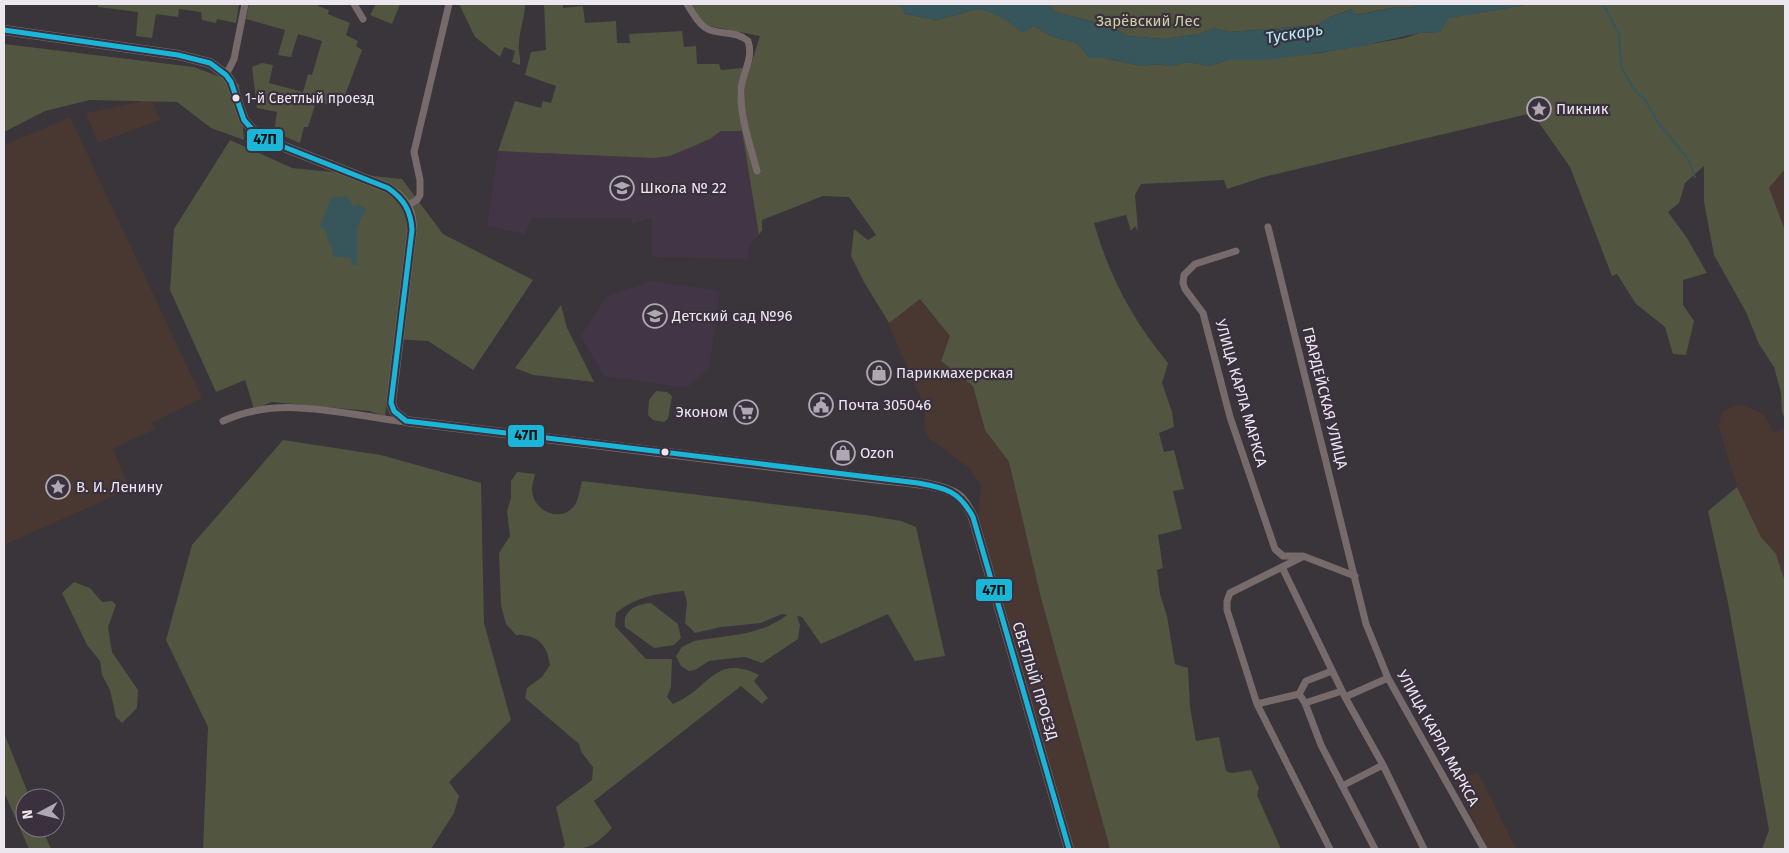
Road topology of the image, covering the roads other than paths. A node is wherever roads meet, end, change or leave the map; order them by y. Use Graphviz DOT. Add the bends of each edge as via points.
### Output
graph roads {
  1 [pos="245,4"];
  2 [pos="354,4"];
  3 [pos="449,4"];
  4 [pos="687,4"];
  5 [pos="363,18"];
  6 [pos="4,30"];
  7 [pos="226,75"];
  8 [pos="757,171"];
  9 [pos="408,205"];
  10 [pos="1268,227"];
  11 [pos="1236,251"];
  12 [pos="223,421"];
  13 [pos="414,423"];
  14 [pos="1304,556"];
  15 [pos="1282,567"];
  16 [pos="1355,576"];
  17 [pos="1332,671"];
  18 [pos="1388,678"];
  19 [pos="1299,694"];
  20 [pos="1343,694"];
  21 [pos="1305,703"];
  22 [pos="1256,704"];
  23 [pos="1383,765"];
  24 [pos="1342,786"];
  25 [pos="1069,849"];
  26 [pos="1330,849"];
  27 [pos="1375,849"];
  28 [pos="1424,849"];
  29 [pos="1484,849"];
  1 -- 7 [label="street" via="234,60"];
  2 -- 5 [label="street"];
  3 -- 9 [label="street" via="414,152 420,194"];
  4 -- 8 [label="street" via="699,22 710,30 734,34 748,41 750,58 741,90 743,117"];
  6 -- 7 [label="street" via="191,57 210,63"];
  7 -- 9 [label="street" via="244,120 259,138 388,188"];
  9 -- 13 [label="street, СВЕТЛЫЙ ПРОЕЗД" via="412,230 391,395 394,411 399,417"];
  10 -- 16 [label="street, ГВАРДЕЙСКАЯ УЛИЦА"];
  11 -- 14 [label="street, УЛИЦА КАРЛА МАРКСА" via="1195,264 1184,275 1183,283 1203,313 1230,417 1275,549 1283,556"];
  12 -- 13 [label="street" via="254,409 280,406"];
  13 -- 25 [label="street, СВЕТЛЫЙ ПРОЕЗД" via="890,481 940,488 959,496 973,517"];
  14 -- 15 [label="street"];
  14 -- 16 [label="street, УЛИЦА КАРЛА МАРКСА"];
  15 -- 17 [label="street"];
  15 -- 22 [label="street" via="1230,593 1227,601"];
  16 -- 18 [label="street, УЛИЦА КАРЛА МАРКСА" via="1366,624"];
  17 -- 19 [label="street" via="1306,681"];
  17 -- 20 [label="street"];
  18 -- 20 [label="street"];
  18 -- 29 [label="street, УЛИЦА КАРЛА МАРКСА"];
  19 -- 21 [label="street"];
  19 -- 22 [label="street"];
  20 -- 21 [label="street"];
  20 -- 23 [label="street"];
  21 -- 24 [label="street"];
  22 -- 26 [label="street"];
  23 -- 24 [label="street"];
  23 -- 28 [label="street"];
  24 -- 27 [label="street"];
}
